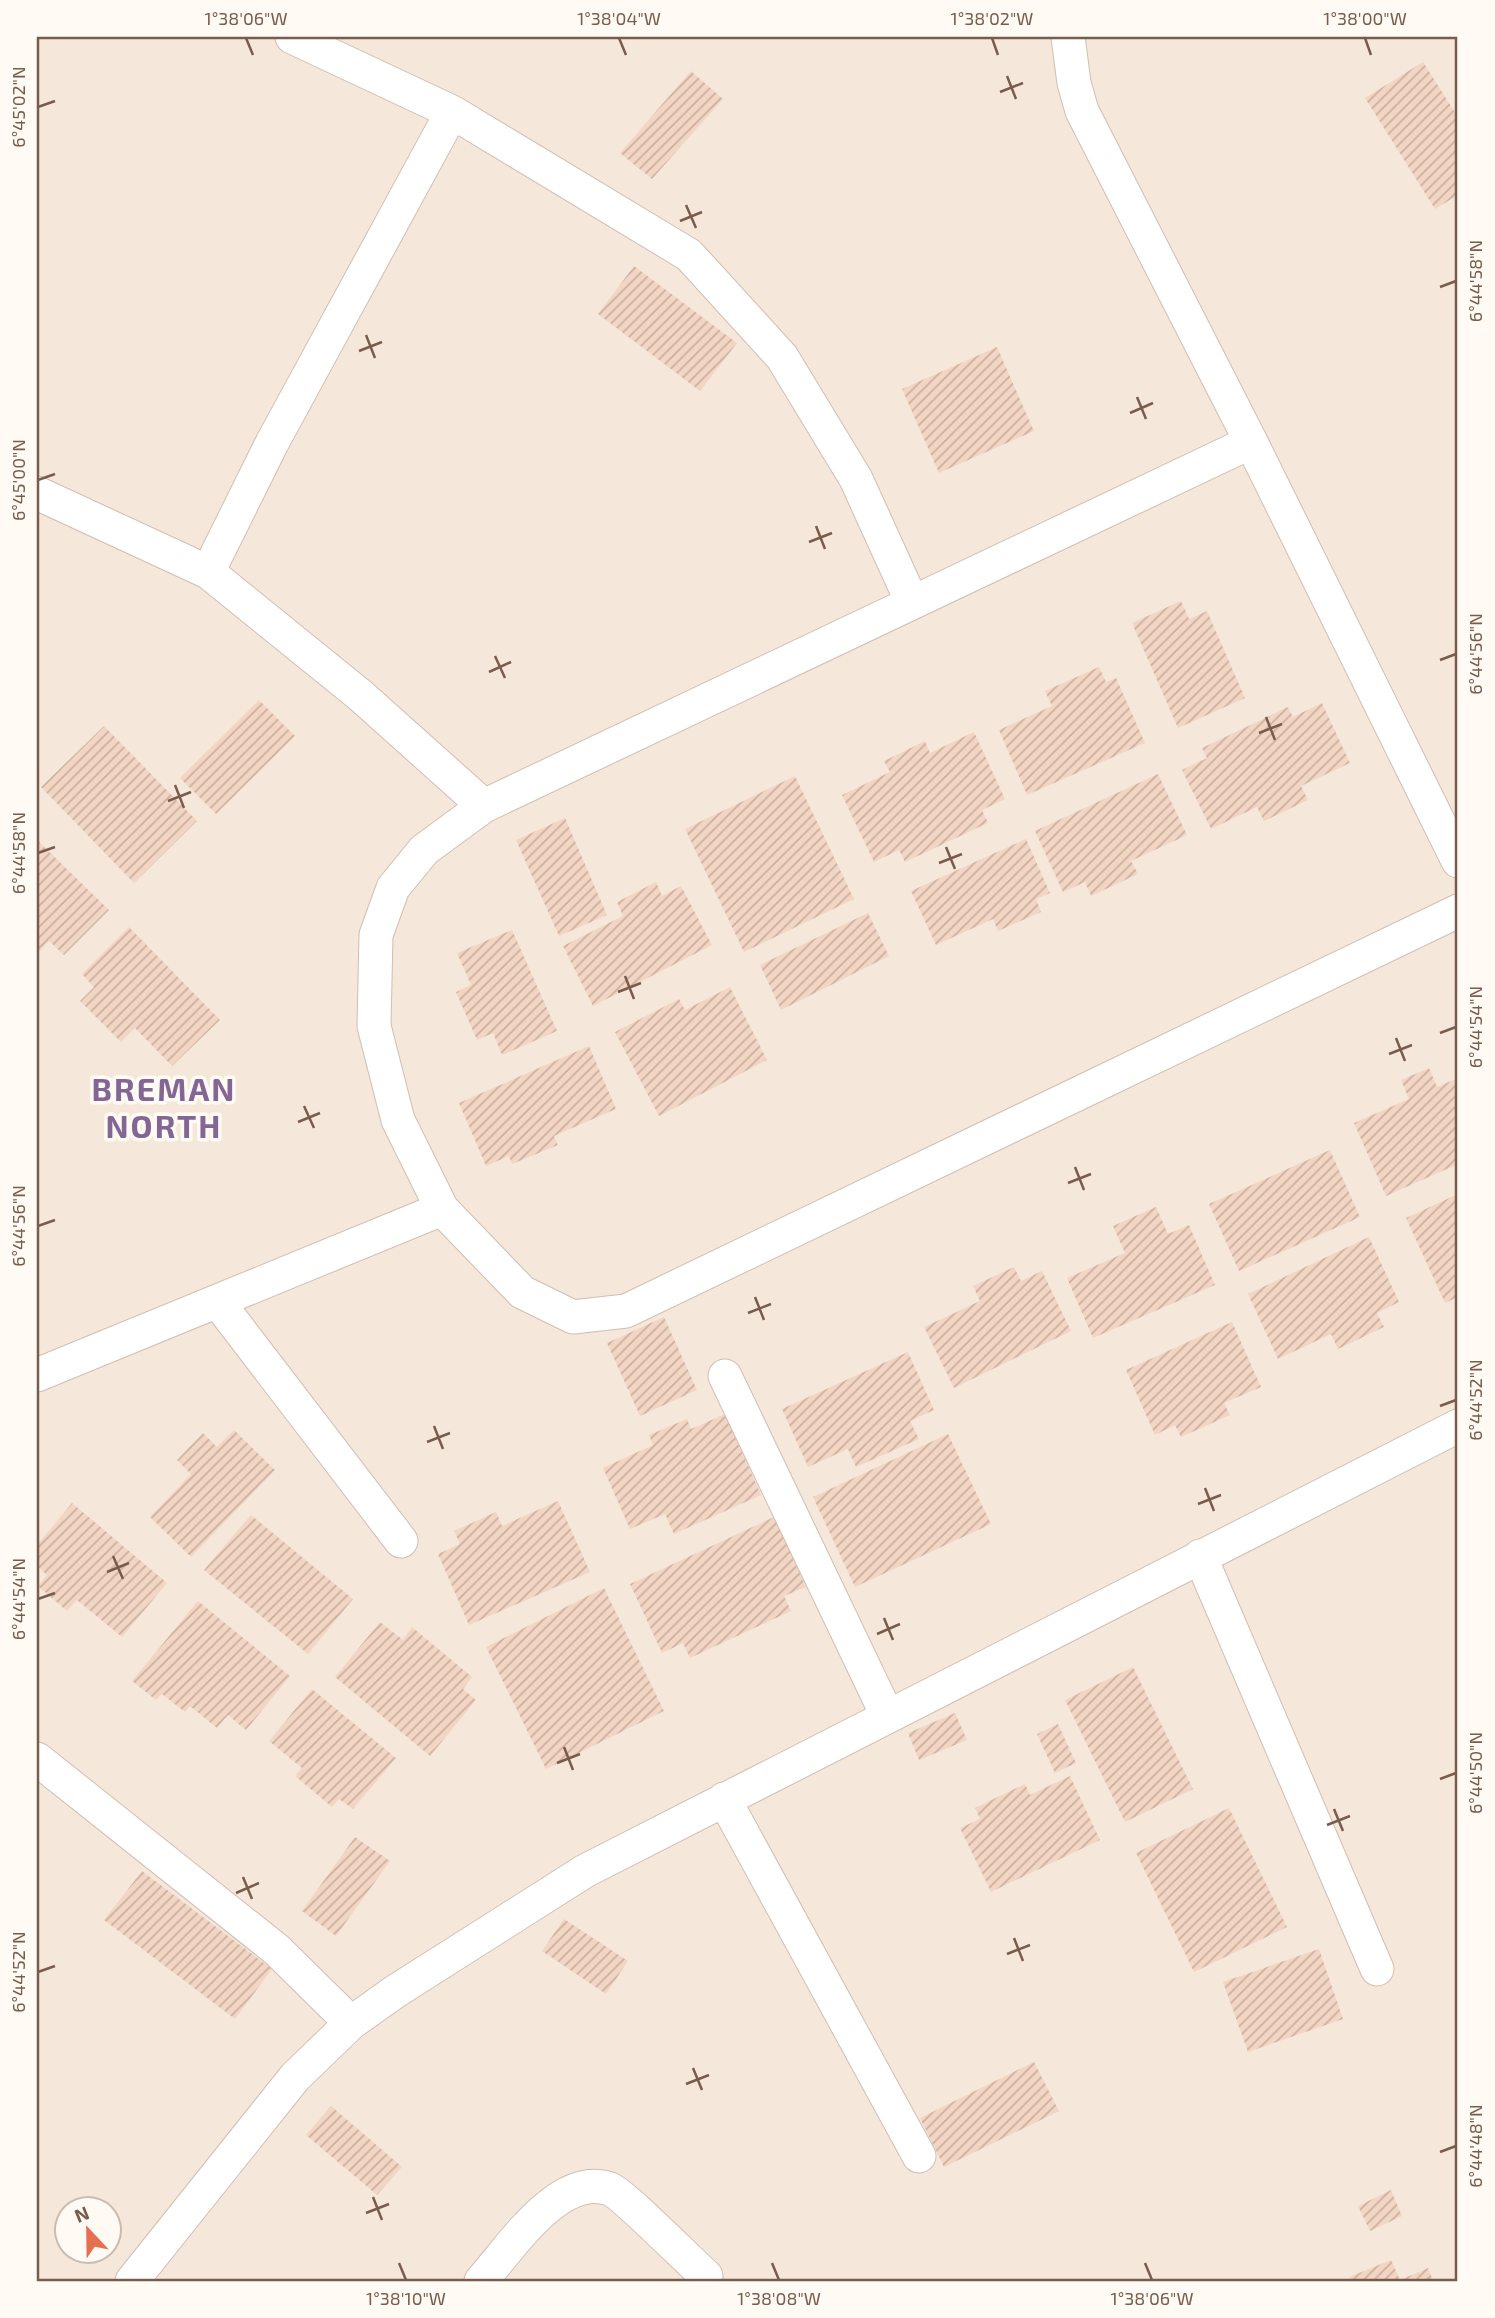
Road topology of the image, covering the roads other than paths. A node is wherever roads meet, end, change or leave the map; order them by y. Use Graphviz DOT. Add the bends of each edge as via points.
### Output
graph roads {
  1 [pos="292,37"];
  2 [pos="1068,37"];
  3 [pos="348,48"];
  4 [pos="452,112"];
  5 [pos="1251,442"];
  6 [pos="37,493"];
  7 [pos="208,572"];
  8 [pos="911,600"];
  9 [pos="484,806"];
  10 [pos="1458,861"];
  11 [pos="1458,911"];
  12 [pos="442,1209"];
  13 [pos="218,1301"];
  14 [pos="37,1376"];
  15 [pos="725,1376"];
  16 [pos="1458,1426"];
  17 [pos="401,1541"];
  18 [pos="1200,1556"];
  19 [pos="887,1715"];
  20 [pos="37,1759"];
  21 [pos="724,1799"];
  22 [pos="1377,1969"];
  23 [pos="351,2023"];
  24 [pos="919,2156"];
  25 [pos="706,2276"];
  26 [pos="132,2281"];
  27 [pos="481,2281"];
  1 -- 3 [label="street"];
  2 -- 5 [label="street" via="1082,111"];
  3 -- 4 [label="street"];
  4 -- 7 [label="street" via="272,443"];
  4 -- 8 [label="street" via="689,255 782,357 856,479"];
  5 -- 8 [label="street"];
  5 -- 10 [label="street"];
  6 -- 7 [label="street"];
  7 -- 9 [label="street" via="360,695"];
  8 -- 9 [label="street"];
  9 -- 12 [label="street" via="424,850 393,888 376,935 374,1026 398,1120"];
  11 -- 12 [label="street" via="626,1311 573,1317 522,1292"];
  12 -- 13 [label="street"];
  13 -- 14 [label="street"];
  13 -- 17 [label="street"];
  15 -- 19 [label="street"];
  16 -- 18 [label="street"];
  18 -- 19 [label="street"];
  18 -- 22 [label="street"];
  19 -- 21 [label="street"];
  20 -- 23 [label="street" via="277,1951"];
  21 -- 23 [label="street" via="584,1871"];
  21 -- 24 [label="street"];
  23 -- 26 [label="street" via="295,2077"];
  25 -- 27 [label="street" via="610,2189 578,2187 550,2203"];
}
